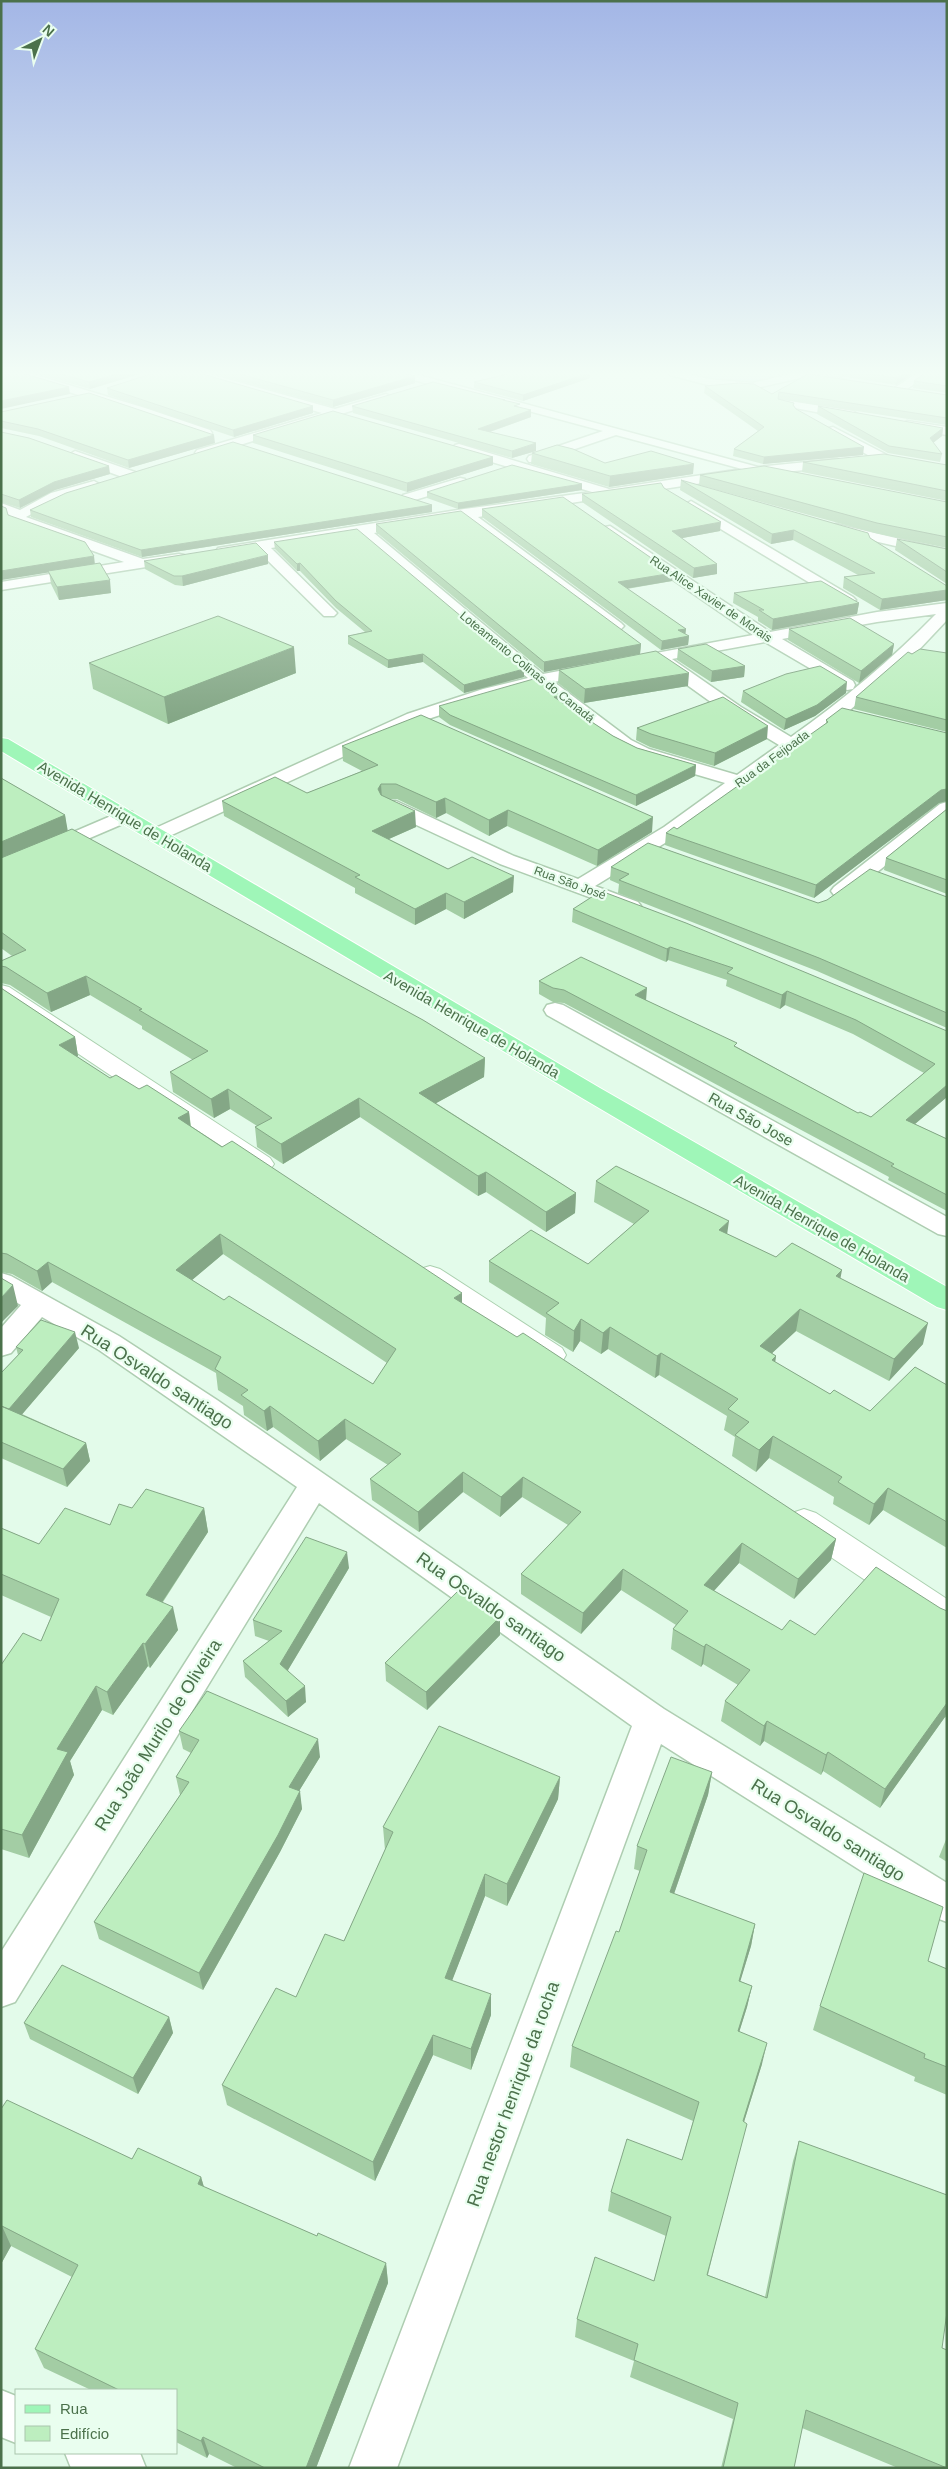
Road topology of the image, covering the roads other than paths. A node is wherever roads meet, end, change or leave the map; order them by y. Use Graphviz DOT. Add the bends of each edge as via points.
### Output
graph roads {
  1 [pos="84,488"];
  2 [pos="433,488"];
  3 [pos="597,488"];
  4 [pos="636,488"];
  5 [pos="671,488"];
  6 [pos="684,488"];
  7 [pos="610,492"];
  8 [pos="706,493"];
  9 [pos="565,500"];
  10 [pos="1,507"];
  11 [pos="581,510"];
  12 [pos="460,514"];
  13 [pos="18,517"];
  14 [pos="1,522"];
  15 [pos="598,522"];
  16 [pos="826,525"];
  17 [pos="361,528"];
  18 [pos="873,538"];
  19 [pos="260,544"];
  20 [pos="886,554"];
  21 [pos="947,554"];
  22 [pos="141,564"];
  23 [pos="3,585"];
  24 [pos="947,609"];
  25 [pos="328,613"];
  26 [pos="877,617"];
  27 [pos="627,634"];
  28 [pos="767,637"];
  29 [pos="642,646"];
  30 [pos="908,652"];
  31 [pos="927,656"];
  32 [pos="658,657"];
  33 [pos="540,680"];
  34 [pos="861,693"];
  35 [pos="837,712"];
  36 [pos="856,716"];
  37 [pos="413,718"];
  38 [pos="440,730"];
  39 [pos="1,743"];
  40 [pos="790,744"];
  41 [pos="740,782"];
  42 [pos="389,805"];
  43 [pos="947,808"];
  44 [pos="125,816"];
  45 [pos="654,823"];
  46 [pos="671,831"];
  47 [pos="156,835"];
  48 [pos="1,870"];
  49 [pos="580,886"];
  50 [pos="824,903"];
  51 [pos="649,913"];
  52 [pos="1,992"];
  53 [pos="554,1010"];
  54 [pos="284,1179"];
  55 [pos="947,1228"];
  56 [pos="408,1261"];
  57 [pos="1,1282"];
  58 [pos="947,1300"];
  59 [pos="39,1303"];
  60 [pos="1,1346"];
  61 [pos="574,1371"];
  62 [pos="314,1483"];
  63 [pos="782,1508"];
  64 [pos="947,1616"];
  65 [pos="652,1720"];
  66 [pos="947,1904"];
  67 [pos="1,1988"];
  68 [pos="1,2413"];
  69 [pos="15,2420"];
  70 [pos="92,2454"];
  71 [pos="122,2468"];
  72 [pos="373,2468"];
  1 -- 13 [label="street" via="31,508"];
  2 -- 12 [label="street" via="404,496"];
  3 -- 7 [label="street"];
  4 -- 7 [label="street"];
  5 -- 26 [label="street"];
  6 -- 8 [label="street"];
  7 -- 9 [label="street"];
  9 -- 11 [label="street"];
  9 -- 12 [label="street"];
  10 -- 13 [label="street"];
  12 -- 17 [label="street"];
  12 -- 27 [label="street"];
  13 -- 14 [label="street"];
  13 -- 22 [label="street"];
  15 -- 28 [label="street, Rua Alice Xavier de Morais"];
  16 -- 18 [label="street"];
  17 -- 19 [label="street"];
  17 -- 33 [label="street, Loteamento Colinas do Canadá"];
  18 -- 20 [label="street" via="874,544"];
  18 -- 21 [label="street"];
  19 -- 22 [label="street"];
  19 -- 25 [label="street"];
  22 -- 23 [label="street"];
  24 -- 26 [label="street"];
  24 -- 30 [label="street, Rua da Feijoada"];
  26 -- 28 [label="street"];
  28 -- 32 [label="street"];
  28 -- 34 [label="street, Rua Alice Xavier de Morais"];
  29 -- 32 [label="street"];
  30 -- 31 [label="street"];
  30 -- 34 [label="street, Rua da Feijoada"];
  32 -- 33 [label="street"];
  32 -- 40 [label="street" via="735,711"];
  33 -- 37 [label="street"];
  33 -- 41 [label="street, Loteamento Colinas do Canadá" via="624,744 643,753"];
  34 -- 35 [label="street, Rua da Feijoada"];
  35 -- 36 [label="street"];
  35 -- 40 [label="street, Rua da Feijoada"];
  37 -- 38 [label="street"];
  37 -- 47 [label="street"];
  39 -- 44 [label="main road, Avenida Henrique de Holanda"];
  40 -- 41 [label="street, Rua da Feijoada"];
  41 -- 46 [label="street, Rua da Feijoada"];
  42 -- 49 [label="street, Rua São José" via="507,860"];
  43 -- 50 [label="street" via="875,876"];
  44 -- 47 [label="main road, Avenida Henrique de Holanda"];
  44 -- 48 [label="street"];
  45 -- 46 [label="street"];
  46 -- 49 [label="street, Rua da Feijoada" via="655,850"];
  47 -- 58 [label="main road, Avenida Henrique de Holanda" via="738,1181"];
  49 -- 51 [label="street, Rua São José"];
  52 -- 54 [label="main road"];
  53 -- 55 [label="street, Rua São Jose"];
  56 -- 61 [label="main road"];
  57 -- 59 [label="street, Rua Osvaldo santiago"];
  59 -- 60 [label="street"];
  59 -- 62 [label="street, Rua Osvaldo santiago" via="117,1348"];
  62 -- 65 [label="street, Rua Osvaldo santiago"];
  62 -- 67 [label="street, Rua João Murilo de Oliveira"];
  63 -- 64 [label="main road"];
  65 -- 66 [label="street, Rua Osvaldo santiago"];
  65 -- 72 [label="street, Rua nestor henrique da rocha"];
  68 -- 69 [label="street"];
  70 -- 71 [label="street"];
}
